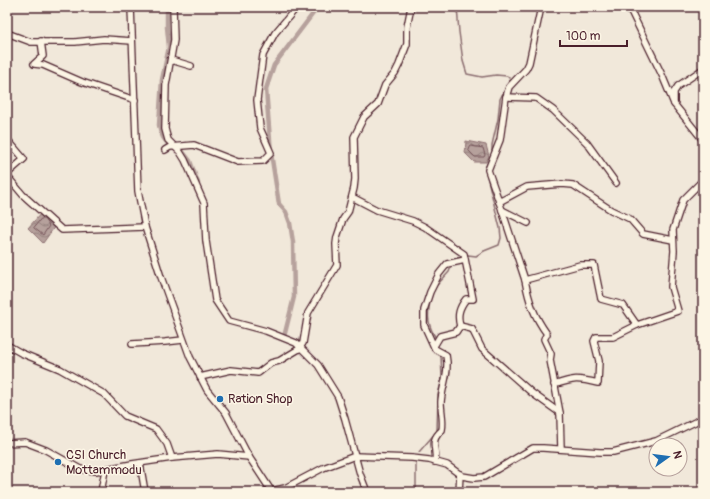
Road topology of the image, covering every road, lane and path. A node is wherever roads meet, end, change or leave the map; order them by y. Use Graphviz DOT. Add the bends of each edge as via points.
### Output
graph roads {
  1 [pos="131,7"];
  2 [pos="173,7"];
  3 [pos="297,7"];
  4 [pos="411,7"];
  5 [pos="541,7"];
  6 [pos="629,7"];
  7 [pos="7,33"];
  8 [pos="132,41"];
  9 [pos="41,42"];
  10 [pos="171,60"];
  11 [pos="191,66"];
  12 [pos="703,69"];
  13 [pos="506,97"];
  14 [pos="135,100"];
  15 [pos="674,104"];
  16 [pos="7,139"];
  17 [pos="703,140"];
  18 [pos="175,147"];
  19 [pos="165,150"];
  20 [pos="7,175"];
  21 [pos="703,180"];
  22 [pos="616,183"];
  23 [pos="352,197"];
  24 [pos="499,202"];
  25 [pos="502,210"];
  26 [pos="528,223"];
  27 [pos="145,227"];
  28 [pos="673,240"];
  29 [pos="465,260"];
  30 [pos="525,280"];
  31 [pos="637,325"];
  32 [pos="460,326"];
  33 [pos="183,340"];
  34 [pos="132,344"];
  35 [pos="7,345"];
  36 [pos="434,346"];
  37 [pos="300,347"];
  38 [pos="200,377"];
  39 [pos="554,385"];
  40 [pos="560,412"];
  41 [pos="703,418"];
  42 [pos="7,442"];
  43 [pos="561,449"];
  44 [pos="355,456"];
  45 [pos="249,457"];
  46 [pos="172,458"];
  47 [pos="434,462"];
  48 [pos="140,463"];
  49 [pos="105,470"];
  50 [pos="460,474"];
  51 [pos="272,491"];
  52 [pos="101,492"];
  53 [pos="145,492"];
  54 [pos="367,492"];
  55 [pos="459,492"];
  1 -- 8 [label="street"];
  2 -- 10 [label="street" via="174,40"];
  3 -- 18 [label="street" via="275,33 263,56 256,100 260,128 271,153 263,161 238,162 194,145"];
  4 -- 23 [label="street" via="407,44 399,65 385,86 378,104 364,117 354,137 355,179"];
  5 -- 13 [label="street" via="529,63 509,87"];
  6 -- 15 [label="street"];
  7 -- 9 [label="street" via="31,42"];
  8 -- 9 [label="street" via="104,39"];
  8 -- 14 [label="street"];
  9 -- 14 [label="street" via="43,56 34,64 43,65 82,82"];
  10 -- 11 [label="street"];
  10 -- 18 [label="street" via="166,85 164,120 168,140"];
  12 -- 15 [label="street" via="678,86 674,92"];
  13 -- 22 [label="street" via="536,98 553,110 587,142"];
  13 -- 24 [label="street" via="500,140 488,170"];
  14 -- 27 [label="street" via="138,191"];
  15 -- 17 [label="street"];
  16 -- 20 [label="street" via="24,159"];
  18 -- 19 [label="street"];
  18 -- 37 [label="street" via="185,160 204,203 213,293 219,309 229,321 266,331"];
  20 -- 27 [label="street" via="23,195 62,230"];
  21 -- 28 [label="street" via="683,200 673,230"];
  23 -- 29 [label="street" via="377,210 425,227 464,254"];
  23 -- 37 [label="street" via="337,237 337,265 308,313 303,343"];
  24 -- 25 [label="street"];
  24 -- 28 [label="street" via="527,187 573,185 611,210 630,219 643,234"];
  25 -- 26 [label="street"];
  25 -- 30 [label="street"];
  27 -- 33 [label="street"];
  28 -- 31 [label="street" via="671,287 678,311"];
  29 -- 32 [label="street" via="473,299 466,299 461,306 458,316"];
  29 -- 36 [label="street" via="447,264 430,292 424,310 424,325"];
  30 -- 31 [label="street" via="580,265 594,265 601,299 622,305"];
  30 -- 39 [label="street" via="528,299 538,322 547,334 544,339 551,354"];
  31 -- 39 [label="street" via="613,337 596,337 594,341 599,361 598,383 572,379"];
  32 -- 36 [label="street" via="456,332 440,336"];
  32 -- 40 [label="street" via="472,330 482,349 532,393"];
  33 -- 34 [label="street"];
  33 -- 38 [label="street"];
  35 -- 46 [label="street" via="60,369 104,394 125,416 156,429 167,444"];
  36 -- 47 [label="street" via="446,356 448,363 441,401 442,430 433,446 436,456"];
  37 -- 38 [label="street" via="258,373 231,370"];
  37 -- 44 [label="street" via="318,365 338,397"];
  38 -- 45 [label="street" via="226,413"];
  39 -- 40 [label="street"];
  40 -- 43 [label="street"];
  41 -- 43 [label="street" via="656,441 632,448 613,452"];
  42 -- 49 [label="street" via="25,442 46,450 80,469"];
  43 -- 50 [label="street" via="533,448 484,477"];
  44 -- 47 [label="street" via="412,458"];
  44 -- 51 [label="street" via="323,468 285,488"];
  44 -- 54 [label="street"];
  45 -- 46 [label="street" via="218,454"];
  45 -- 51 [label="street"];
  46 -- 48 [label="street"];
  47 -- 50 [label="street" via="446,465"];
  48 -- 49 [label="street"];
  48 -- 53 [label="street"];
  49 -- 52 [label="street"];
  50 -- 55 [label="street"];
}
